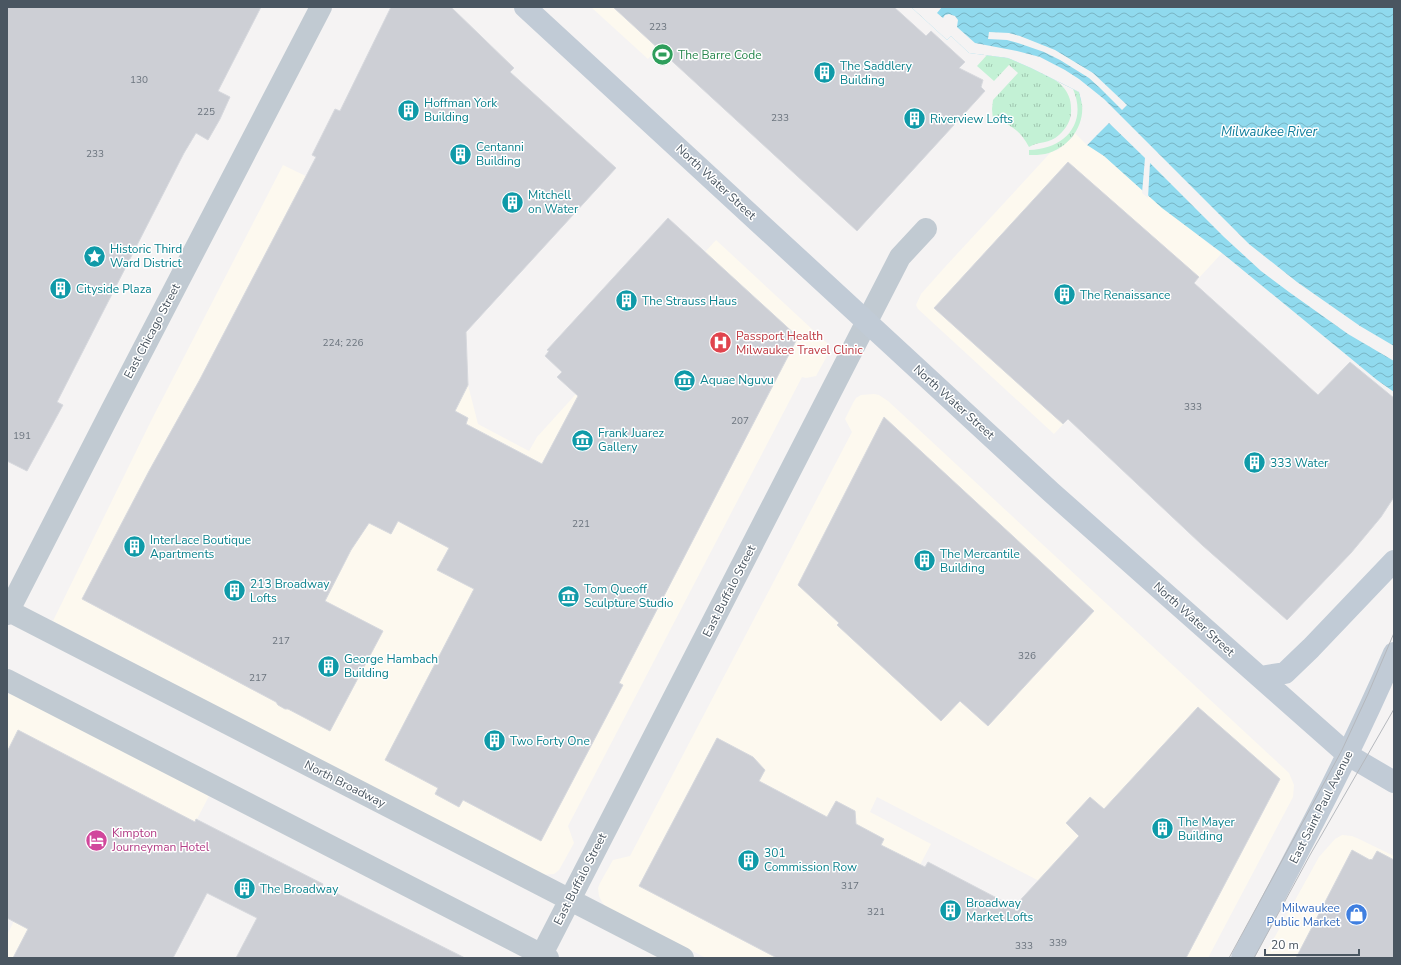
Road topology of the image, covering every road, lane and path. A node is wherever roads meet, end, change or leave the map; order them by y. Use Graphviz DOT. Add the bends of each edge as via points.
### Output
graph roads {
  1 [pos="321,7"];
  2 [pos="525,7"];
  3 [pos="926,229"];
  4 [pos="866,322"];
  5 [pos="1394,561"];
  6 [pos="7,612"];
  7 [pos="1394,653"];
  8 [pos="1260,677"];
  9 [pos="7,680"];
  10 [pos="1348,755"];
  11 [pos="1394,782"];
  12 [pos="570,900"];
  13 [pos="543,957"];
  14 [pos="684,958"];
  15 [pos="1242,958"];
  1 -- 6 [label="street, East Chicago Street"];
  2 -- 4 [label="main road, North Water Street"];
  3 -- 4 [label="street, East Buffalo Street" via="900,257"];
  4 -- 8 [label="main road, North Water Street" via="1051,492"];
  4 -- 12 [label="street, East Buffalo Street"];
  5 -- 8 [label="main road" via="1285,673"];
  6 -- 12 [label="street, North Broadway"];
  7 -- 10 [label="main road, East Saint Paul Avenue"];
  8 -- 10 [label="main road, North Water Street"];
  9 -- 13 [label="street"];
  10 -- 11 [label="main road, North Water Street"];
  10 -- 15 [label="main road, East Saint Paul Avenue"];
  12 -- 13 [label="street, East Buffalo Street"];
  12 -- 14 [label="street, North Broadway"];
}
